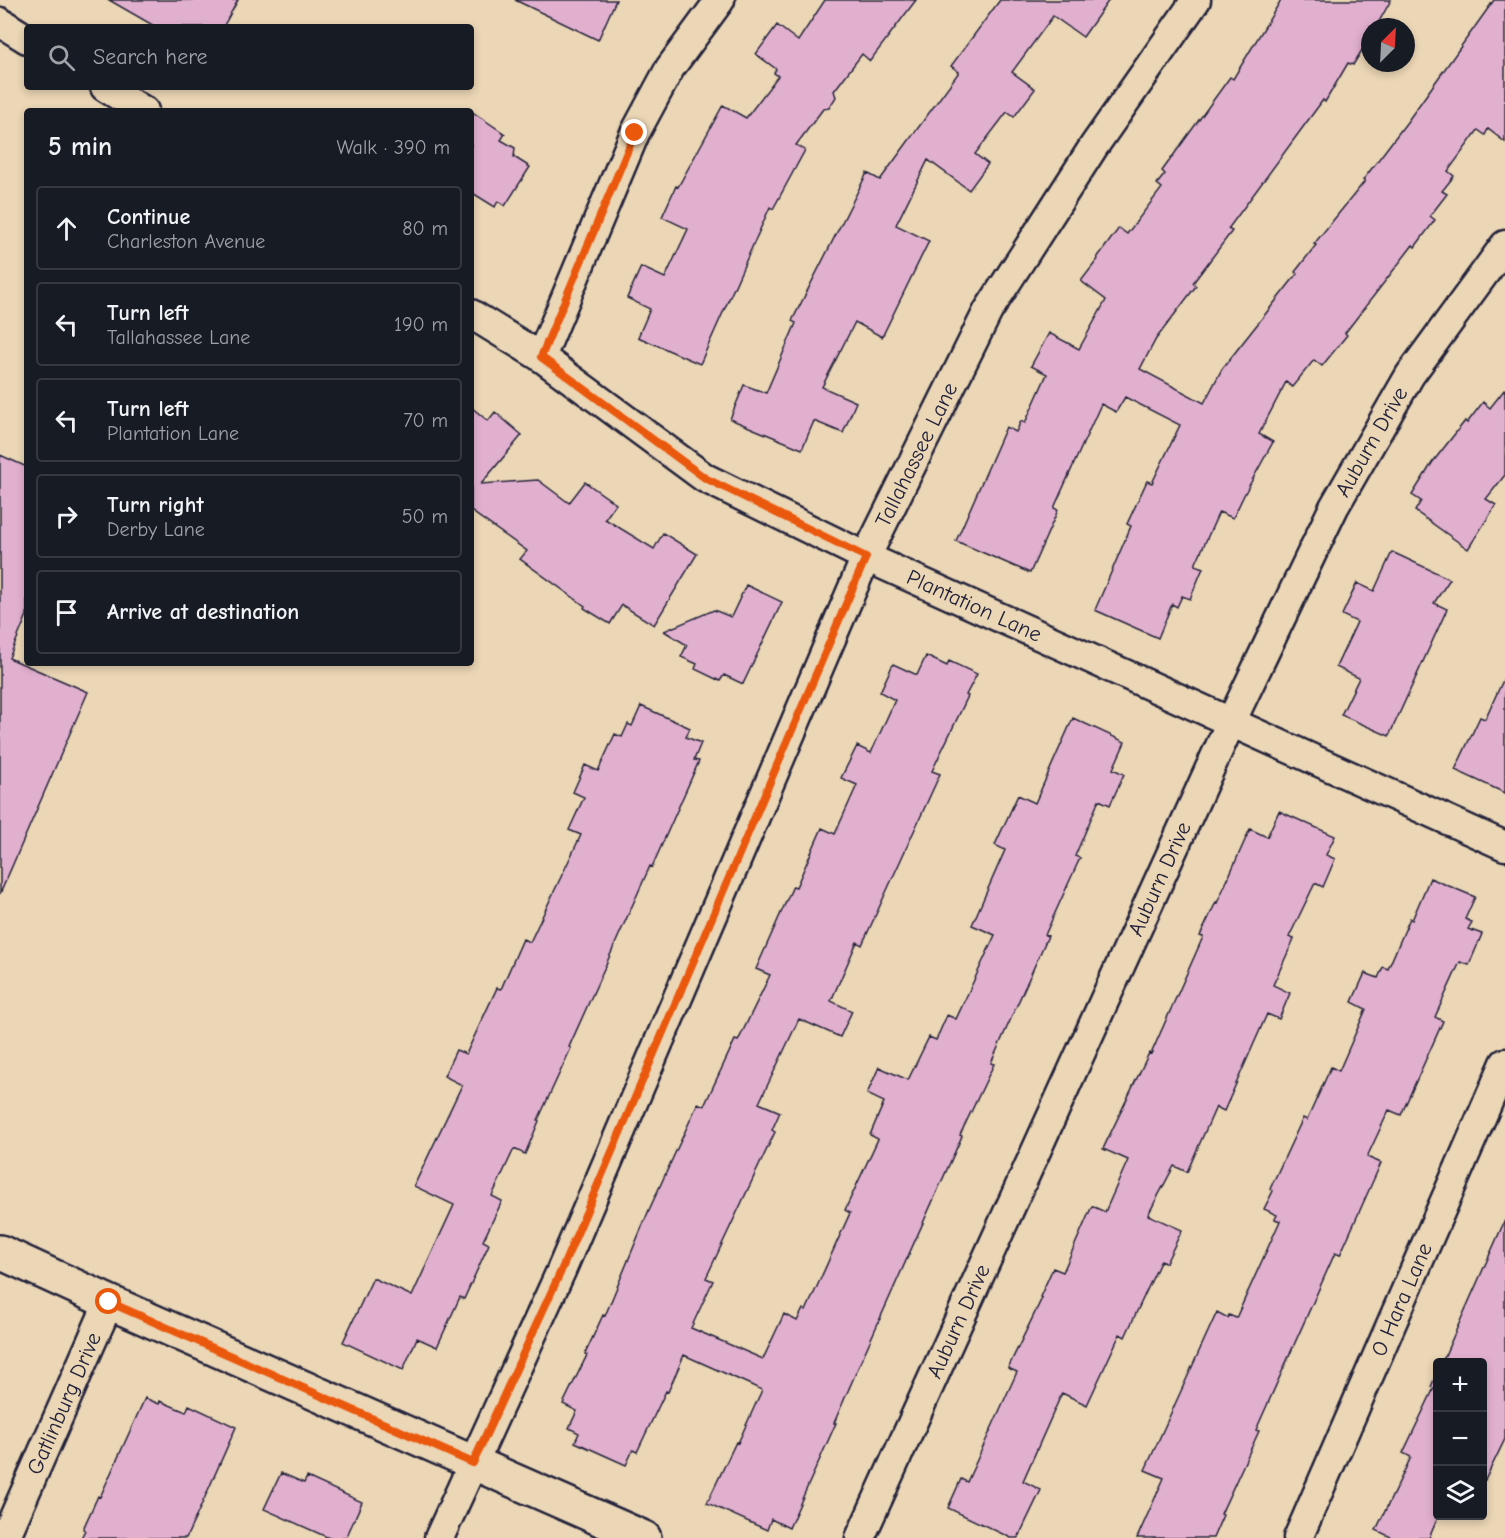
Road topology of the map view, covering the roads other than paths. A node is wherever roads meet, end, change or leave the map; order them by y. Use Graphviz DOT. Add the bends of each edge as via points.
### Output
graph roads {
  1 [pos="720,0"];
  2 [pos="1196,0"];
  3 [pos="0,22"];
  4 [pos="24,37"];
  5 [pos="110,90"];
  6 [pos="139,108"];
  7 [pos="1505,245"];
  8 [pos="474,316"];
  9 [pos="541,357"];
  10 [pos="866,557"];
  11 [pos="1231,722"];
  12 [pos="1505,846"];
  13 [pos="1505,1063"];
  14 [pos="0,1252"];
  15 [pos="109,1302"];
  16 [pos="473,1463"];
  17 [pos="5,1538"];
  18 [pos="439,1538"];
  19 [pos="644,1538"];
  20 [pos="861,1538"];
  21 [pos="1298,1538"];
  1 -- 9 [label="street" via="670,68 635,133"];
  2 -- 10 [label="street, Tallahassee Lane" via="1094,146 988,311"];
  3 -- 4 [label="street"];
  5 -- 6 [label="street"];
  7 -- 11 [label="street, Auburn Drive" via="1410,375 1334,507"];
  8 -- 9 [label="street, Plantation Lane"];
  9 -- 10 [label="street, Plantation Lane" via="705,478"];
  10 -- 11 [label="street, Plantation Lane"];
  10 -- 16 [label="street, Tallahassee Lane" via="561,1271"];
  11 -- 12 [label="street, Plantation Lane"];
  11 -- 20 [label="street, Auburn Drive"];
  13 -- 21 [label="street, O Hara Lane"];
  14 -- 15 [label="street"];
  15 -- 16 [label="street"];
  15 -- 17 [label="street, Gatlinburg Drive"];
  16 -- 18 [label="street, Tallahassee Lane"];
  16 -- 19 [label="street"];
}
